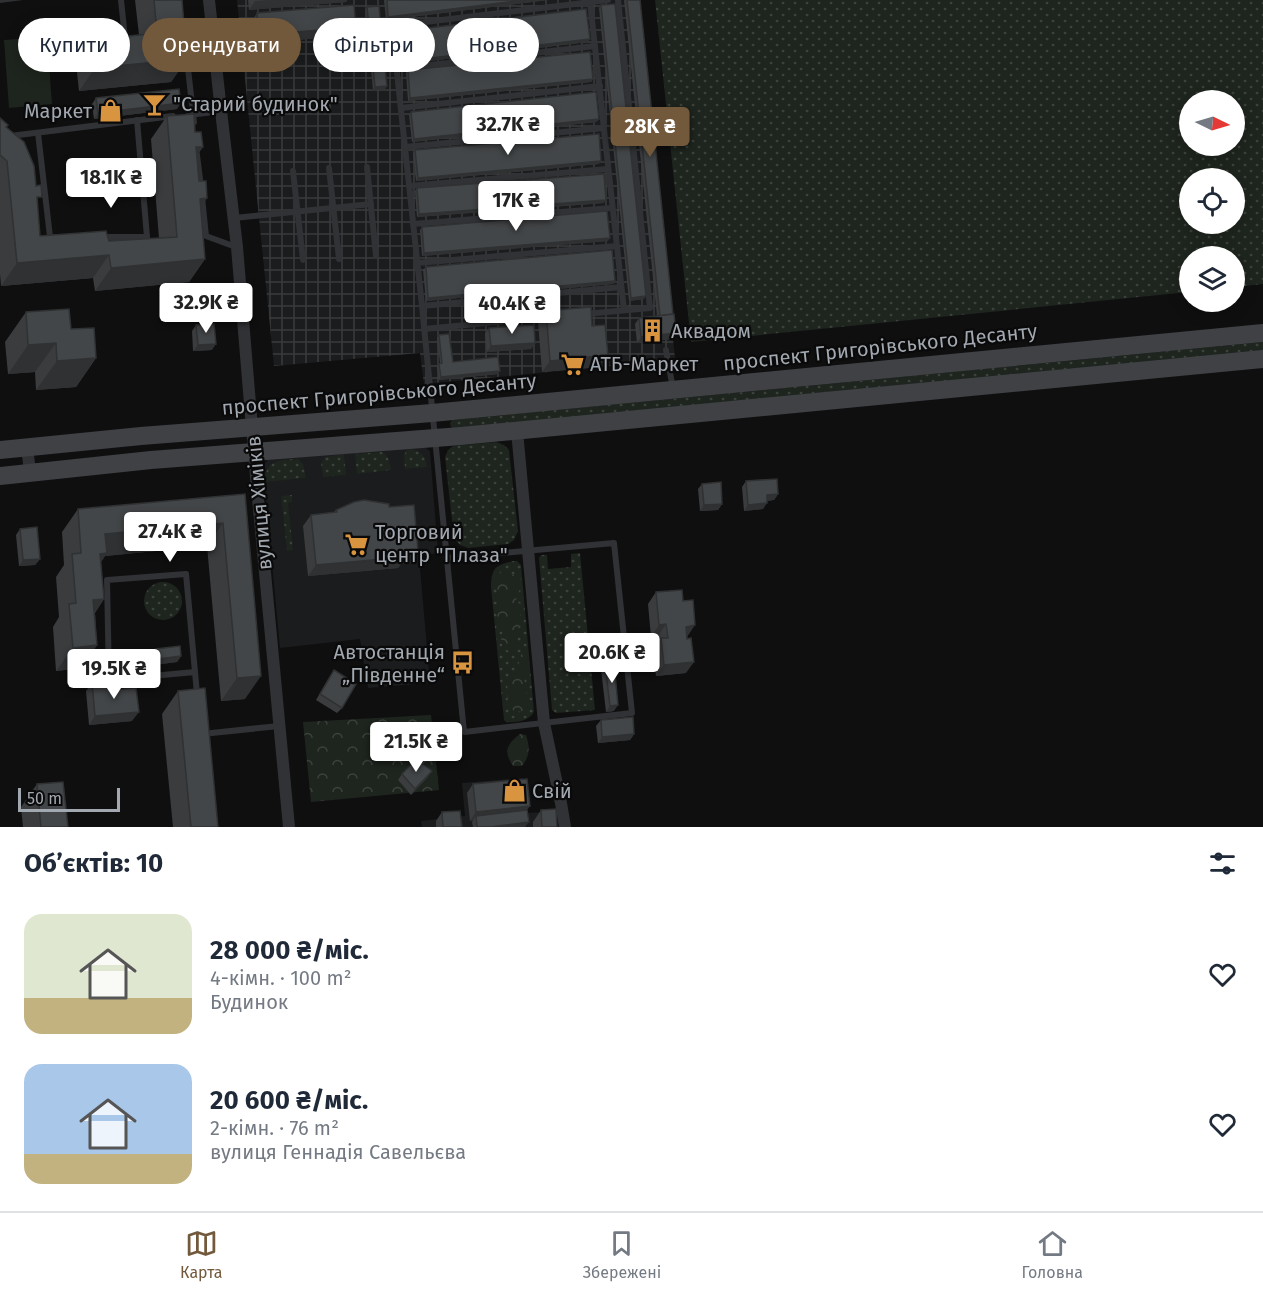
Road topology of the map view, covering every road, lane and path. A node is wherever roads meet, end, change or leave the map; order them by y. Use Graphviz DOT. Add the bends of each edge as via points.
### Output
graph roads {
  1 [pos="121,0"];
  2 [pos="209,0"];
  3 [pos="608,0"];
  4 [pos="618,0"];
  5 [pos="590,2"];
  6 [pos="123,18"];
  7 [pos="435,21"];
  8 [pos="595,46"];
  9 [pos="435,64"];
  10 [pos="188,72"];
  11 [pos="396,72"];
  12 [pos="600,86"];
  13 [pos="401,108"];
  14 [pos="221,111"];
  15 [pos="193,114"];
  16 [pos="137,120"];
  17 [pos="194,125"];
  18 [pos="604,128"];
  19 [pos="38,133"];
  20 [pos="0,135"];
  21 [pos="195,136"];
  22 [pos="405,147"];
  23 [pos="367,167"];
  24 [pos="329,168"];
  25 [pos="608,169"];
  26 [pos="293,171"];
  27 [pos="409,186"];
  28 [pos="371,204"];
  29 [pos="333,207"];
  30 [pos="612,208"];
  31 [pos="297,211"];
  32 [pos="234,218"];
  33 [pos="413,224"];
  34 [pos="61,237"];
  35 [pos="93,237"];
  36 [pos="617,246"];
  37 [pos="237,247"];
  38 [pos="376,256"];
  39 [pos="339,259"];
  40 [pos="303,260"];
  41 [pos="417,263"];
  42 [pos="621,286"];
  43 [pos="422,306"];
  44 [pos="624,310"];
  45 [pos="577,314"];
  46 [pos="554,316"];
  47 [pos="424,329"];
  48 [pos="1263,333"];
  49 [pos="666,350"];
  50 [pos="1263,359"];
  51 [pos="673,390"];
  52 [pos="432,413"];
  53 [pos="253,428"];
  54 [pos="517,431"];
  55 [pos="434,438"];
  56 [pos="27,447"];
  57 [pos="0,450"];
  58 [pos="255,453"];
  59 [pos="30,472"];
  60 [pos="0,476"];
  61 [pos="528,551"];
  62 [pos="446,558"];
  63 [pos="195,672"];
  64 [pos="109,680"];
  65 [pos="86,682"];
  66 [pos="198,703"];
  67 [pos="544,723"];
  68 [pos="201,724"];
  69 [pos="279,726"];
  70 [pos="289,827"];
  71 [pos="565,827"];
  1 -- 6 [label="lane"];
  2 -- 14 [label="street, вулиця Хіміків"];
  3 -- 5 [label="lane"];
  4 -- 44 [label="lane" via="650,308"];
  5 -- 7 [label="lane"];
  5 -- 8 [label="lane"];
  8 -- 9 [label="lane"];
  8 -- 12 [label="lane"];
  10 -- 15 [label="lane"];
  11 -- 13 [label="lane"];
  12 -- 13 [label="lane"];
  12 -- 18 [label="lane"];
  13 -- 22 [label="lane"];
  14 -- 15 [label="lane"];
  14 -- 32 [label="street, вулиця Хіміків"];
  15 -- 16 [label="lane"];
  15 -- 17 [label="lane"];
  16 -- 19 [label="lane"];
  16 -- 35 [label="lane" via="147,237"];
  18 -- 22 [label="lane"];
  18 -- 25 [label="lane"];
  19 -- 20 [label="lane"];
  19 -- 34 [label="lane" via="50,237"];
  21 -- 37 [label="lane" via="206,236"];
  22 -- 27 [label="lane"];
  23 -- 28 [label="lane"];
  24 -- 29 [label="lane"];
  25 -- 27 [label="lane"];
  25 -- 30 [label="lane"];
  26 -- 31 [label="lane"];
  27 -- 33 [label="lane"];
  28 -- 29 [label="lane"];
  28 -- 38 [label="lane"];
  29 -- 31 [label="lane"];
  29 -- 39 [label="lane"];
  30 -- 33 [label="lane"];
  30 -- 36 [label="lane"];
  31 -- 32 [label="lane"];
  31 -- 40 [label="lane"];
  32 -- 37 [label="street, вулиця Хіміків"];
  33 -- 41 [label="lane"];
  36 -- 41 [label="lane"];
  36 -- 42 [label="lane"];
  37 -- 53 [label="street, вулиця Хіміків"];
  41 -- 43 [label="lane"];
  42 -- 43 [label="lane"];
  42 -- 44 [label="lane"];
  43 -- 47 [label="lane"];
  44 -- 45 [label="lane"];
  46 -- 47 [label="lane"];
  47 -- 52 [label="lane"];
  48 -- 51 [label="street, проспект Григорівського Десанту"];
  49 -- 51 [label="lane"];
  50 -- 54 [label="street"];
  51 -- 52 [label="street, проспект Григорівського Десанту"];
  52 -- 53 [label="street, проспект Григорівського Десанту"];
  52 -- 55 [label="lane"];
  53 -- 56 [label="street, проспект Григорівського Десанту"];
  53 -- 58 [label="street, вулиця Хіміків"];
  54 -- 55 [label="street"];
  54 -- 61 [label="street"];
  55 -- 58 [label="street"];
  55 -- 62 [label="lane"];
  56 -- 57 [label="street, проспект Григорівського Десанту"];
  56 -- 59 [label="street"];
  58 -- 59 [label="street"];
  58 -- 69 [label="street, вулиця Хіміків"];
  59 -- 60 [label="street"];
  61 -- 62 [label="lane"];
  61 -- 67 [label="street"];
  61 -- 67 [label="lane" via="614,543 632,713"];
  62 -- 67 [label="lane" via="464,732"];
  63 -- 64 [label="lane"];
  63 -- 64 [label="lane" via="186,574 107,580"];
  63 -- 66 [label="lane"];
  64 -- 65 [label="lane"];
  67 -- 71 [label="street"];
  68 -- 69 [label="lane" via="202,734"];
  69 -- 70 [label="street, вулиця Хіміків"];
}
